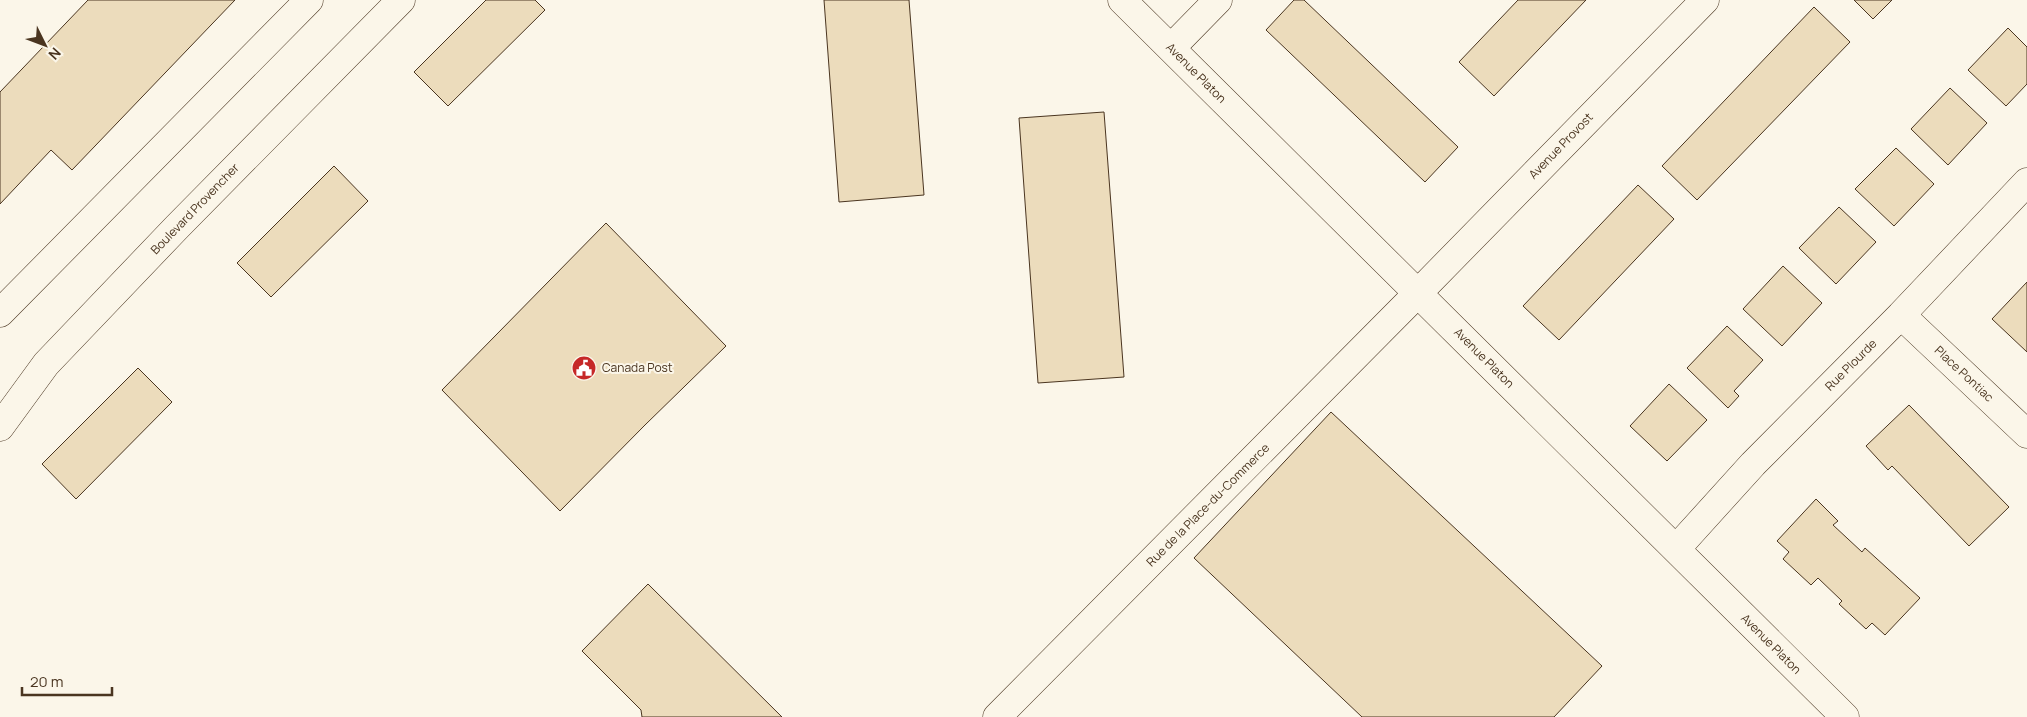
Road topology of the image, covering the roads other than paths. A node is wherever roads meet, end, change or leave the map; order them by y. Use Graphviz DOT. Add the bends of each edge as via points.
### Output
graph roads {
  1 [pos="309,0"];
  2 [pos="401,0"];
  3 [pos="1122,0"];
  4 [pos="1218,0"];
  5 [pos="1705,0"];
  6 [pos="1171,48"];
  7 [pos="2027,182"];
  8 [pos="1418,293"];
  9 [pos="0,313"];
  10 [pos="1901,315"];
  11 [pos="0,427"];
  12 [pos="2027,434"];
  13 [pos="1676,549"];
  14 [pos="997,717"];
  15 [pos="1845,717"];
  1 -- 9 [label="street"];
  2 -- 11 [label="street, Boulevard Provencher" via="52,358"];
  3 -- 6 [label="street, Avenue Platon"];
  4 -- 6 [label="street"];
  5 -- 8 [label="street, Avenue Provost"];
  6 -- 8 [label="street, Avenue Platon"];
  7 -- 10 [label="street, Rue Plourde"];
  8 -- 13 [label="street, Avenue Platon"];
  8 -- 14 [label="street, Rue de la Place-du-Commerce"];
  10 -- 12 [label="street, Place Pontiac"];
  10 -- 13 [label="street, Rue Plourde" via="1754,464"];
  13 -- 15 [label="street, Avenue Platon"];
}
